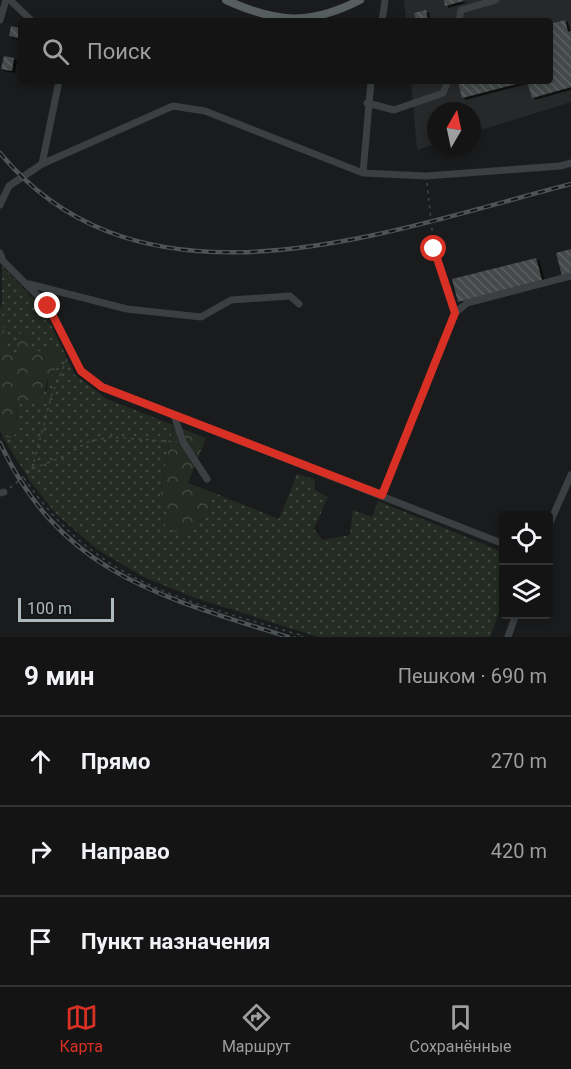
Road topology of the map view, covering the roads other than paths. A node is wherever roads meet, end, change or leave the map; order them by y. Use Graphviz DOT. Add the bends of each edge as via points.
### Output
graph roads {
  1 [pos="8,0"];
  2 [pos="226,0"];
  3 [pos="385,0"];
  4 [pos="496,0"];
  5 [pos="357,1"];
  6 [pos="29,18"];
  7 [pos="288,18"];
  8 [pos="310,18"];
  9 [pos="382,18"];
  10 [pos="459,18"];
  11 [pos="0,20"];
  12 [pos="58,84"];
  13 [pos="371,84"];
  14 [pos="447,84"];
  15 [pos="368,103"];
  16 [pos="571,163"];
  17 [pos="42,164"];
  18 [pos="363,173"];
  19 [pos="0,205"];
  20 [pos="0,253"];
  21 [pos="571,276"];
  22 [pos="29,284"];
  23 [pos="299,304"];
  24 [pos="175,417"];
  25 [pos="571,475"];
  26 [pos="207,479"];
  27 [pos="382,495"];
  28 [pos="553,518"];
  29 [pos="499,542"];
  30 [pos="515,619"];
  31 [pos="508,637"];
  1 -- 6 [label="street"];
  1 -- 11 [label="street"];
  2 -- 7 [label="main road" via="262,15"];
  3 -- 9 [label="street"];
  4 -- 10 [label="street" via="460,10"];
  5 -- 8 [label="main road"];
  12 -- 17 [label="street"];
  13 -- 15 [label="street"];
  14 -- 15 [label="street" via="443,93 394,110"];
  15 -- 18 [label="street"];
  16 -- 18 [label="street" via="426,176"];
  17 -- 18 [label="street" via="173,106 205,111"];
  17 -- 19 [label="street" via="9,186"];
  20 -- 22 [label="street" via="3,261"];
  21 -- 27 [label="street" via="467,303 455,313"];
  22 -- 23 [label="street" via="127,309 201,317 231,300 290,296"];
  22 -- 24 [label="street" via="48,306 81,371 102,387"];
  24 -- 26 [label="street" via="183,442"];
  24 -- 27 [label="street"];
  25 -- 28 [label="street"];
  27 -- 29 [label="street"];
  30 -- 31 [label="street"];
}
